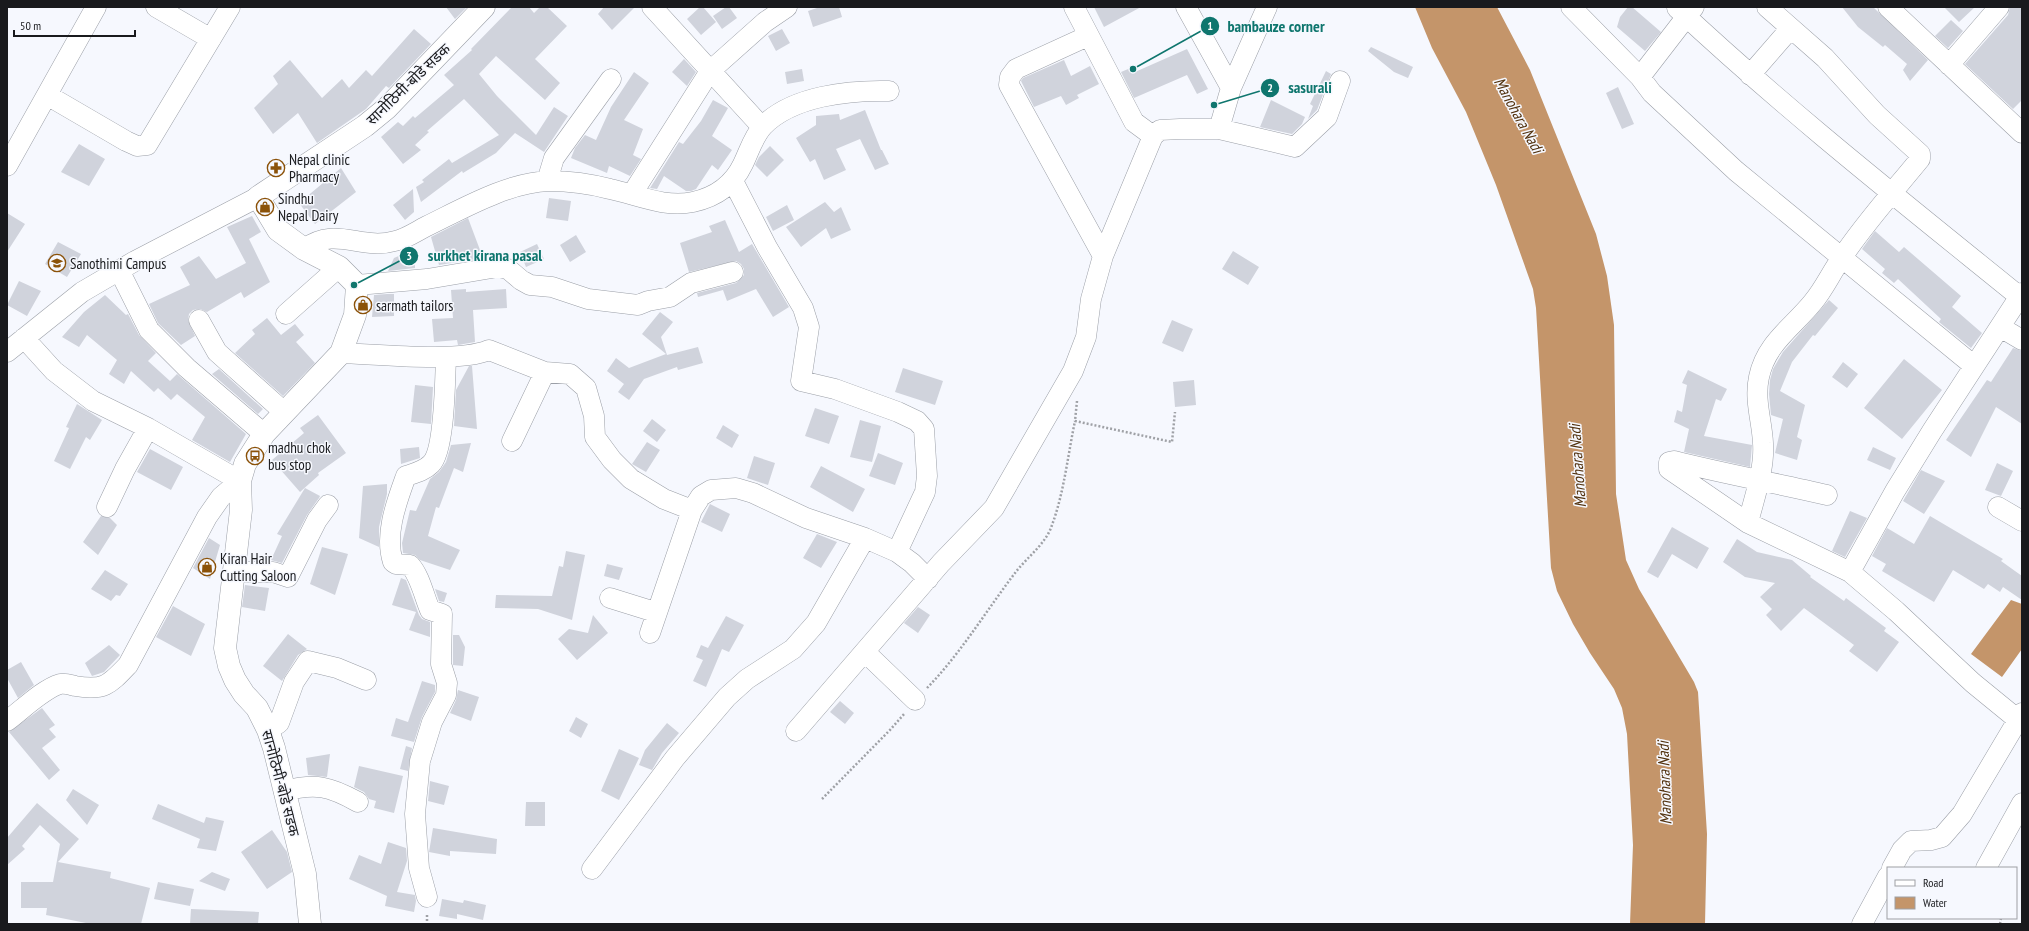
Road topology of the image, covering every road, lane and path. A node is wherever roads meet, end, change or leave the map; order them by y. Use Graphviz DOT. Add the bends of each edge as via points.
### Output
graph roads {
  1 [pos="96,7"];
  2 [pos="156,7"];
  3 [pos="230,7"];
  4 [pos="484,7"];
  5 [pos="652,7"];
  6 [pos="787,7"];
  7 [pos="1074,7"];
  8 [pos="1186,7"];
  9 [pos="1267,7"];
  10 [pos="1571,7"];
  11 [pos="1767,7"];
  12 [pos="1888,7"];
  13 [pos="1995,9"];
  14 [pos="1686,10"];
  15 [pos="1790,28"];
  16 [pos="1088,36"];
  17 [pos="211,39"];
  18 [pos="1948,65"];
  19 [pos="710,71"];
  20 [pos="1750,75"];
  21 [pos="1640,77"];
  22 [pos="611,79"];
  23 [pos="1340,81"];
  24 [pos="1231,88"];
  25 [pos="889,91"];
  26 [pos="47,95"];
  27 [pos="762,127"];
  28 [pos="1219,129"];
  29 [pos="2022,133"];
  30 [pos="1153,136"];
  31 [pos="7,166"];
  32 [pos="547,181"];
  33 [pos="733,181"];
  34 [pos="632,194"];
  35 [pos="1892,194"];
  36 [pos="258,198"];
  37 [pos="304,249"];
  38 [pos="1103,256"];
  39 [pos="1841,258"];
  40 [pos="339,267"];
  41 [pos="119,270"];
  42 [pos="732,272"];
  43 [pos="357,285"];
  44 [pos="2021,295"];
  45 [pos="286,314"];
  46 [pos="199,320"];
  47 [pos="2000,327"];
  48 [pos="24,338"];
  49 [pos="2022,340"];
  50 [pos="7,352"];
  51 [pos="341,353"];
  52 [pos="446,357"];
  53 [pos="1974,365"];
  54 [pos="546,372"];
  55 [pos="1077,397"];
  56 [pos="284,412"];
  57 [pos="1175,412"];
  58 [pos="1075,421"];
  59 [pos="148,428"];
  60 [pos="264,434"];
  61 [pos="512,441"];
  62 [pos="1759,479"];
  63 [pos="240,481"];
  64 [pos="1827,495"];
  65 [pos="328,505"];
  66 [pos="107,507"];
  67 [pos="1998,507"];
  68 [pos="692,510"];
  69 [pos="2022,521"];
  70 [pos="1748,523"];
  71 [pos="865,538"];
  72 [pos="897,552"];
  73 [pos="234,572"];
  74 [pos="1850,572"];
  75 [pos="928,579"];
  76 [pos="610,598"];
  77 [pos="656,612"];
  78 [pos="650,633"];
  79 [pos="865,652"];
  80 [pos="366,680"];
  81 [pos="915,700"];
  82 [pos="2021,718"];
  83 [pos="7,721"];
  84 [pos="268,730"];
  85 [pos="796,731"];
  86 [pos="284,791"];
  87 [pos="822,799"];
  88 [pos="358,802"];
  89 [pos="2022,803"];
  90 [pos="1893,867"];
  91 [pos="1987,867"];
  92 [pos="592,869"];
  93 [pos="1887,878"];
  94 [pos="427,897"];
  95 [pos="310,924"];
  96 [pos="1862,924"];
  1 -- 26 [label="street"];
  2 -- 17 [label="street"];
  3 -- 17 [label="street"];
  4 -- 36 [label="main road, सानोठिमी-बोडे सडक" via="387,108 365,126"];
  5 -- 19 [label="street"];
  6 -- 19 [label="street" via="765,22"];
  7 -- 16 [label="street"];
  8 -- 24 [label="street"];
  9 -- 24 [label="street"];
  10 -- 21 [label="street"];
  11 -- 15 [label="street"];
  12 -- 18 [label="street"];
  13 -- 18 [label="street"];
  14 -- 20 [label="street"];
  14 -- 21 [label="street"];
  15 -- 20 [label="street"];
  15 -- 35 [label="street" via="1825,58 1877,115 1920,154 1920,159"];
  16 -- 30 [label="street" via="1134,122"];
  16 -- 38 [label="street" via="1016,70 1010,77 1009,85"];
  17 -- 26 [label="street" via="147,145 137,146 126,141"];
  18 -- 29 [label="street"];
  19 -- 27 [label="street"];
  19 -- 34 [label="street"];
  20 -- 35 [label="street"];
  21 -- 39 [label="street" via="1652,93 1736,171"];
  22 -- 32 [label="street" via="554,158"];
  23 -- 28 [label="street" via="1327,117 1295,147"];
  24 -- 28 [label="street"];
  25 -- 27 [label="street" via="837,93 814,99 786,111"];
  26 -- 31 [label="street"];
  27 -- 33 [label="street"];
  28 -- 30 [label="street" via="1160,130"];
  30 -- 38 [label="street"];
  32 -- 34 [label="street" via="580,183"];
  32 -- 37 [label="street" via="492,194 397,241 378,245 327,238"];
  33 -- 34 [label="street" via="722,190 693,202 663,203"];
  33 -- 72 [label="street" via="803,308 809,327 802,382 835,388 898,412 917,421 924,428 927,476 925,492"];
  35 -- 39 [label="street"];
  35 -- 44 [label="street"];
  36 -- 37 [label="main road" via="278,230"];
  36 -- 41 [label="street"];
  37 -- 40 [label="main road"];
  38 -- 75 [label="street" via="1086,337 1073,371 994,508"];
  39 -- 53 [label="street"];
  39 -- 62 [label="street" via="1813,302 1773,344 1759,376 1757,403 1763,445"];
  40 -- 43 [label="main road"];
  40 -- 45 [label="street"];
  41 -- 48 [label="street" via="82,292"];
  41 -- 60 [label="street" via="149,330 187,368"];
  42 -- 43 [label="street" via="691,283 670,297 638,305 588,299 552,287 530,285 508,269 498,267 427,279"];
  43 -- 51 [label="main road, सानोठिमी-बोडे सडक" via="355,314"];
  44 -- 47 [label="street"];
  46 -- 56 [label="street" via="217,352"];
  47 -- 49 [label="street"];
  47 -- 53 [label="street"];
  48 -- 50 [label="street"];
  48 -- 59 [label="street" via="54,371 76,390 93,402"];
  51 -- 52 [label="street"];
  51 -- 56 [label="main road, सानोठिमी-बोडे सडक"];
  52 -- 54 [label="street" via="480,354 489,350"];
  52 -- 94 [label="street" via="440,438 433,463 421,471 406,476 394,508 391,541 393,562 410,565 417,573 430,610 442,614 441,664 447,683 446,694 432,722 420,761 415,814 419,868"];
  53 -- 74 [label="street" via="1895,491"];
  54 -- 61 [label="street"];
  54 -- 68 [label="street" via="570,374 586,388 594,416 595,437 612,460 631,479 664,499"];
  55 -- 58 [label="path"];
  56 -- 60 [label="main road, सानोठिमी-बोडे सडक"];
  57 -- 58 [label="path" via="1172,442"];
  58 -- 81 [label="path" via="1057,509 1046,537 1015,572 948,666"];
  59 -- 63 [label="street"];
  59 -- 66 [label="street"];
  60 -- 63 [label="main road, सानोठिमी-बोडे सडक" via="245,464"];
  62 -- 64 [label="street"];
  62 -- 70 [label="street"];
  62 -- 70 [label="street" via="1669,462 1669,469"];
  63 -- 73 [label="main road, सानोठिमी-बोडे सडक" via="241,510"];
  63 -- 83 [label="street" via="221,497 207,517 128,665 114,680 105,687 92,689 62,684 52,688"];
  65 -- 73 [label="street" via="317,520 288,577 273,572"];
  67 -- 69 [label="street"];
  68 -- 71 [label="street" via="701,496 711,490 736,488 753,493 806,518"];
  68 -- 77 [label="street"];
  70 -- 74 [label="street"];
  71 -- 72 [label="street"];
  71 -- 92 [label="street" via="816,623 793,649 747,679 727,697 675,758"];
  72 -- 75 [label="street"];
  73 -- 84 [label="main road, सानोठिमी-बोडे सडक" via="225,648 235,680 257,708"];
  74 -- 82 [label="street" via="1973,683"];
  75 -- 79 [label="street"];
  76 -- 77 [label="street"];
  77 -- 78 [label="street"];
  79 -- 81 [label="street"];
  79 -- 85 [label="street"];
  80 -- 84 [label="street" via="308,660 294,682 278,723"];
  81 -- 87 [label="path" via="890,730"];
  82 -- 90 [label="street" via="1962,814 1942,837 1911,841 1902,850"];
  84 -- 86 [label="main road, सानोठिमी-बोडे सडक"];
  86 -- 88 [label="street" via="321,787 332,789"];
  86 -- 95 [label="main road, सानोठिमी-बोडे सडक" via="305,874"];
  89 -- 91 [label="street"];
  93 -- 96 [label="street"];
}
